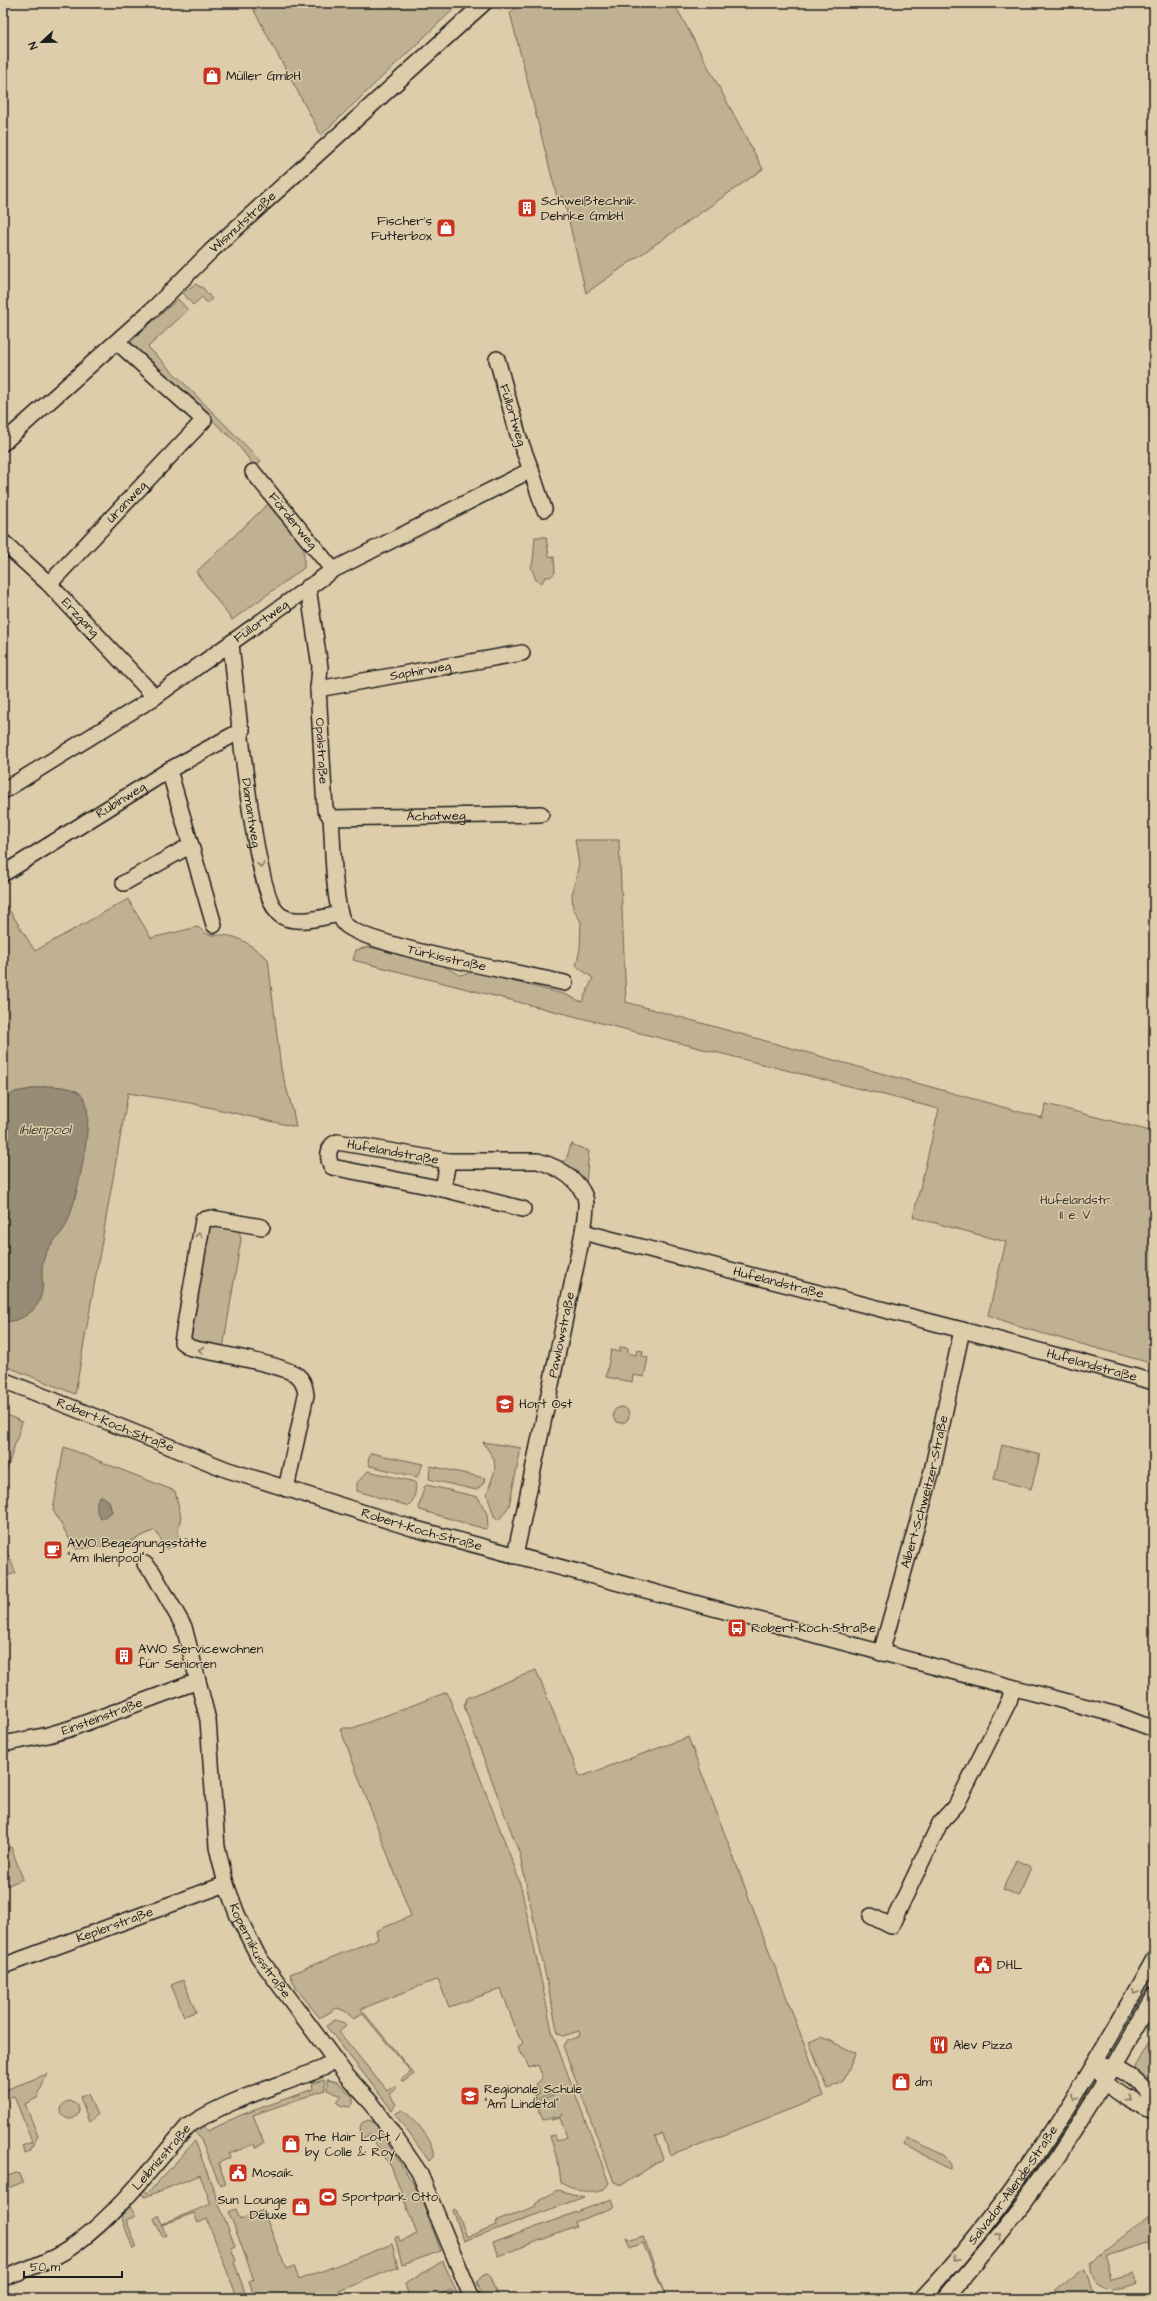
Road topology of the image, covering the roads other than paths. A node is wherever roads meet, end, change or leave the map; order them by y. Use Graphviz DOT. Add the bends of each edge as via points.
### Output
graph roads {
  1 [pos="484,3"];
  2 [pos="117,342"];
  3 [pos="497,359"];
  4 [pos="3,443"];
  5 [pos="531,470"];
  6 [pos="253,472"];
  7 [pos="544,509"];
  8 [pos="3,542"];
  9 [pos="333,570"];
  10 [pos="49,584"];
  11 [pos="308,587"];
  12 [pos="231,644"];
  13 [pos="522,653"];
  14 [pos="318,689"];
  15 [pos="155,697"];
  16 [pos="242,730"];
  17 [pos="169,770"];
  18 [pos="3,791"];
  19 [pos="541,814"];
  20 [pos="331,818"];
  21 [pos="191,845"];
  22 [pos="3,874"];
  23 [pos="124,883"];
  24 [pos="340,914"];
  25 [pos="214,925"];
  26 [pos="565,983"];
  27 [pos="448,1161"];
  28 [pos="443,1189"];
  29 [pos="523,1209"];
  30 [pos="262,1227"];
  31 [pos="583,1232"];
  32 [pos="962,1330"];
  33 [pos="3,1380"];
  34 [pos="1154,1382"];
  35 [pos="286,1489"];
  36 [pos="515,1556"];
  37 [pos="145,1564"];
  38 [pos="881,1653"];
  39 [pos="198,1681"];
  40 [pos="1014,1688"];
  41 [pos="1154,1729"];
  42 [pos="3,1744"];
  43 [pos="226,1884"];
  44 [pos="871,1916"];
  45 [pos="1154,1958"];
  46 [pos="3,1966"];
  47 [pos="1154,1997"];
  48 [pos="334,2059"];
  49 [pos="1094,2065"];
  50 [pos="1114,2066"];
  51 [pos="1104,2082"];
  52 [pos="1154,2103"];
  53 [pos="1154,2112"];
  54 [pos="3,2278"];
  55 [pos="472,2298"];
  56 [pos="922,2298"];
  57 [pos="946,2298"];
  1 -- 2 [label="street, Wismutstraße" via="212,250"];
  2 -- 4 [label="street, Wismutstraße"];
  2 -- 10 [label="street, Uranweg" via="204,420"];
  3 -- 5 [label="street, Füllortweg"];
  5 -- 7 [label="street, Füllortweg"];
  5 -- 9 [label="street, Füllortweg"];
  6 -- 9 [label="street, Förderweg"];
  8 -- 10 [label="street, Erzgang"];
  9 -- 11 [label="street, Füllortweg"];
  10 -- 15 [label="street, Erzgang"];
  11 -- 12 [label="street, Füllortweg"];
  11 -- 14 [label="street, Opalstraße" via="320,667"];
  12 -- 15 [label="street, Füllortweg"];
  12 -- 16 [label="street, Diamantweg"];
  13 -- 14 [label="street, Saphirweg"];
  14 -- 20 [label="street, Opalstraße" via="325,809"];
  15 -- 18 [label="street, Füllortweg"];
  16 -- 17 [label="street, Rubinweg"];
  16 -- 24 [label="street, Diamantweg, one-way" via="244,770 253,828 263,877 275,910 287,919 297,920"];
  17 -- 21 [label="street"];
  17 -- 22 [label="street, Rubinweg"];
  19 -- 20 [label="street, Achatweg"];
  20 -- 24 [label="street, Opalstraße"];
  21 -- 23 [label="street"];
  21 -- 25 [label="street"];
  24 -- 26 [label="street, Türkisstraße" via="344,924 353,931 411,950"];
  27 -- 28 [label="street, Hufelandstraße"];
  27 -- 28 [label="street, Hufelandstraße" via="337,1142 333,1143 328,1152 332,1167"];
  27 -- 31 [label="street, Hufelandstraße" via="523,1159 552,1165 574,1180 585,1198"];
  28 -- 29 [label="street, Hufelandstraße"];
  35 -- 30 [label="street, one-way" via="306,1395 305,1388 295,1374 277,1367 191,1348 182,1342 201,1224 207,1218"];
  31 -- 32 [label="street, Hufelandstraße"];
  31 -- 36 [label="street, Pawlowstraße"];
  32 -- 34 [label="street, Hufelandstraße"];
  32 -- 38 [label="street, Albert-Schweitzer-Straße" via="932,1470"];
  33 -- 35 [label="street, Robert-Koch-Straße" via="181,1452"];
  35 -- 36 [label="street, Robert-Koch-Straße" via="412,1528"];
  36 -- 38 [label="street, Robert-Koch-Straße"];
  37 -- 39 [label="street, Kopernikusstraße" via="152,1571 184,1627"];
  38 -- 40 [label="street, Robert-Koch-Straße"];
  39 -- 42 [label="street, Einsteinstraße" via="69,1729"];
  39 -- 43 [label="street, Kopernikusstraße" via="208,1720 217,1847"];
  40 -- 41 [label="street, Robert-Koch-Straße" via="1117,1715"];
  40 -- 44 [label="street" via="957,1804 940,1824 891,1926"];
  43 -- 46 [label="street, Keplerstraße"];
  43 -- 48 [label="street, Kopernikusstraße" via="237,1914 258,1956"];
  45 -- 49 [label="street, Salvador-Allende-Straße, one-way"];
  47 -- 50 [label="street, Salvador-Allende-Straße"];
  48 -- 54 [label="street, Leibnizstraße" via="323,2068 237,2099 198,2119 188,2126 111,2213 77,2244 58,2255"];
  48 -- 55 [label="street, Kopernikusstraße" via="377,2111 419,2172"];
  49 -- 50 [label="street"];
  49 -- 51 [label="street"];
  49 -- 56 [label="street, Salvador-Allende-Straße, one-way" via="1011,2190"];
  50 -- 51 [label="street, Salvador-Allende-Straße"];
  50 -- 52 [label="street" via="1131,2078"];
  51 -- 53 [label="street, one-way" via="1139,2106"];
  57 -- 51 [label="street, Salvador-Allende-Straße, one-way" via="1025,2201"];
}
